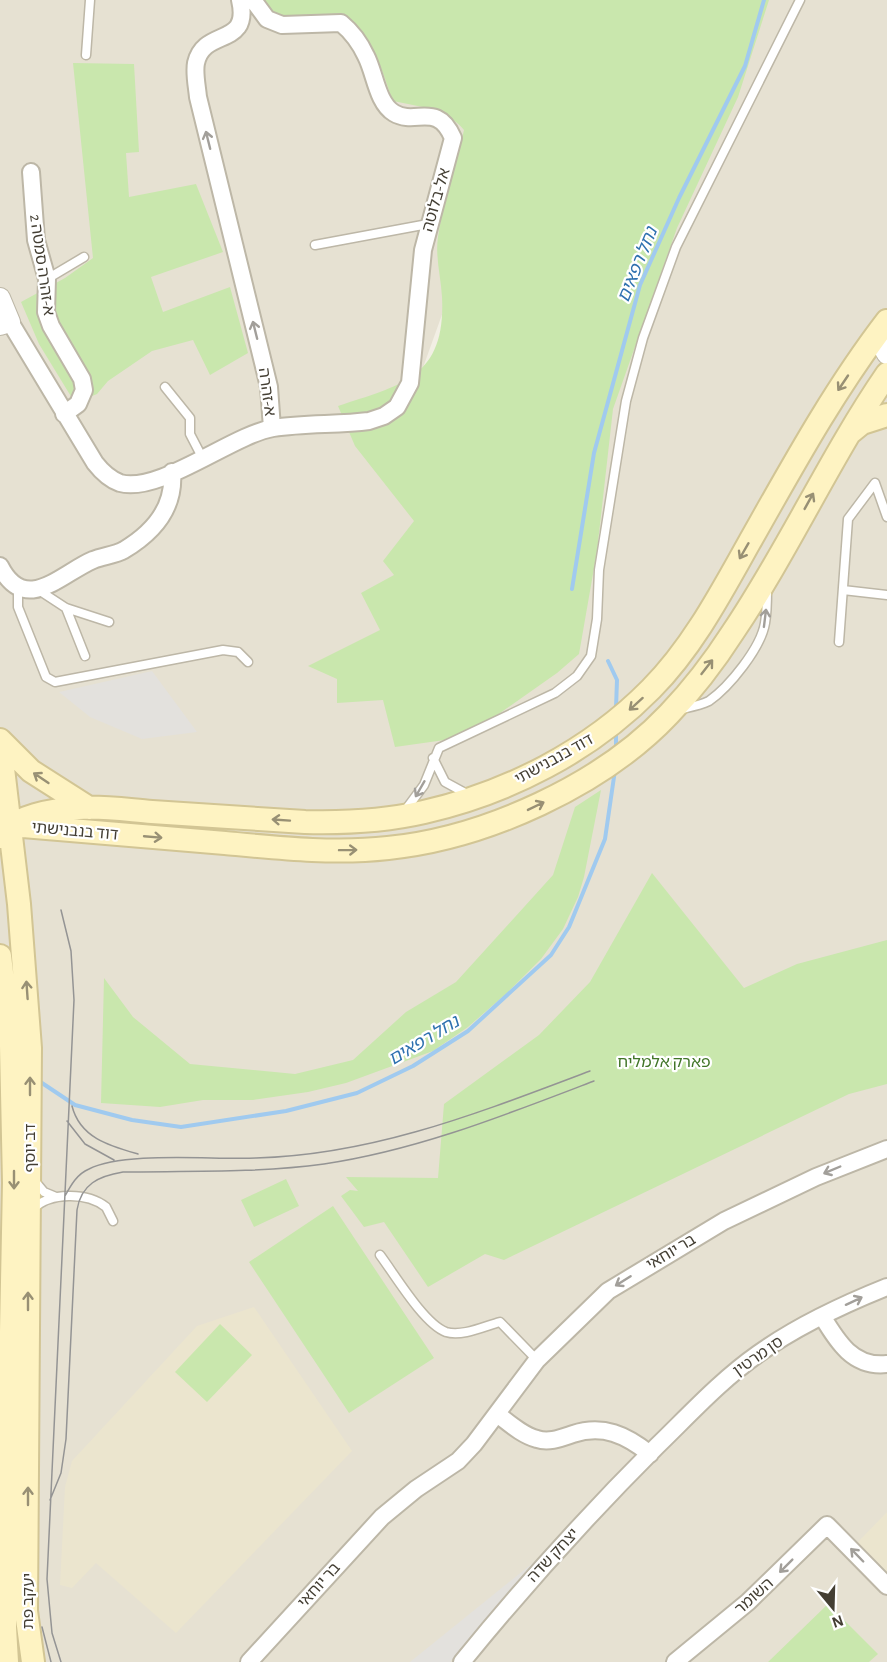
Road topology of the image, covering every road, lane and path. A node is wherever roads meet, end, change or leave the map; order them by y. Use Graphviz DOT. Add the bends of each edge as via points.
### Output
graph roads {
  1 [pos="90,0"];
  2 [pos="240,0"];
  3 [pos="253,0"];
  4 [pos="800,0"];
  5 [pos="86,55"];
  6 [pos="31,172"];
  7 [pos="428,224"];
  8 [pos="315,245"];
  9 [pos="84,257"];
  10 [pos="47,279"];
  11 [pos="0,298"];
  12 [pos="5,323"];
  13 [pos="884,338"];
  14 [pos="887,374"];
  15 [pos="165,387"];
  16 [pos="64,414"];
  17 [pos="887,415"];
  18 [pos="272,428"];
  19 [pos="844,439"];
  20 [pos="203,459"];
  21 [pos="172,472"];
  22 [pos="887,517"];
  23 [pos="1,569"];
  24 [pos="18,588"];
  25 [pos="36,588"];
  26 [pos="843,590"];
  27 [pos="887,595"];
  28 [pos="66,608"];
  29 [pos="109,622"];
  30 [pos="839,642"];
  31 [pos="85,656"];
  32 [pos="248,662"];
  33 [pos="64,682"];
  34 [pos="72,689"];
  35 [pos="0,741"];
  36 [pos="433,758"];
  37 [pos="482,795"];
  38 [pos="89,808"];
  39 [pos="400,816"];
  40 [pos="4,828"];
  41 [pos="0,956"];
  42 [pos="20,1047"];
  43 [pos="21,1123"];
  44 [pos="887,1149"];
  45 [pos="30,1170"];
  46 [pos="57,1197"];
  47 [pos="29,1214"];
  48 [pos="113,1221"];
  49 [pos="380,1256"];
  50 [pos="887,1287"];
  51 [pos="822,1316"];
  52 [pos="537,1360"];
  53 [pos="887,1364"];
  54 [pos="497,1414"];
  55 [pos="650,1454"];
  56 [pos="3,1546"];
  57 [pos="28,1554"];
  58 [pos="887,1586"];
  59 [pos="3,1597"];
  60 [pos="0,1652"];
  61 [pos="32,1656"];
  62 [pos="6,1662"];
  63 [pos="249,1662"];
  64 [pos="462,1662"];
  65 [pos="675,1662"];
  1 -- 5 [label="lane"];
  18 -- 2 [label="street, א-זהרה, one-way" via="270,387 198,97 199,56 211,41 240,27"];
  3 -- 7 [label="street, אל-בלוטה" via="273,23 341,22 367,57 385,105 396,115 436,117 448,127 452,148"];
  4 -- 36 [label="lane" via="676,247 643,338 626,401 599,570 591,656 578,676 555,693 439,748"];
  6 -- 10 [label="street, א-זהרה סמטה 2" via="36,240"];
  7 -- 8 [label="lane"];
  7 -- 18 [label="street, אל-בלוטה" via="410,383 397,406 369,421"];
  9 -- 10 [label="lane"];
  10 -- 16 [label="street, א-זהרה סמטה 2" via="46,312 82,379 84,390 78,404"];
  11 -- 12 [label="street, א-זהרה"];
  12 -- 16 [label="street, א-זהרה"];
  13 -- 37 [label="main road, דוד בנבנישתי, one-way" via="808,439 705,618 645,696 595,737 532,775"];
  14 -- 19 [label="main road, דוד בנבנישתי"];
  15 -- 20 [label="lane" via="190,418 190,434"];
  16 -- 21 [label="street, א-זהרה" via="95,463 110,479 134,484"];
  17 -- 19 [label="main road" via="862,423"];
  18 -- 20 [label="street, א-זהרה"];
  40 -- 19 [label="main road, דוד בנבנישתי, one-way" via="302,849 390,848 488,826 541,804 595,772 670,713 734,632"];
  20 -- 21 [label="street, א-זהרה"];
  21 -- 25 [label="street" via="171,503 143,535 123,550 92,560 51,585"];
  22 -- 26 [label="lane" via="875,483 848,519"];
  23 -- 24 [label="street"];
  24 -- 25 [label="street"];
  24 -- 33 [label="lane" via="18,607 46,677"];
  25 -- 28 [label="lane"];
  26 -- 27 [label="lane"];
  26 -- 30 [label="lane"];
  28 -- 29 [label="lane"];
  28 -- 31 [label="lane"];
  32 -- 33 [label="lane" via="238,652 223,650"];
  33 -- 34 [label="lane"];
  38 -- 35 [label="main road, one-way" via="32,771"];
  35 -- 40 [label="main road, דב יוסף"];
  36 -- 37 [label="lane" via="445,782 468,795"];
  36 -- 39 [label="lane, one-way" via="424,785"];
  37 -- 39 [label="main road, דוד בנבנישתי"];
  39 -- 38 [label="main road, דוד בנבנישתי, one-way" via="306,822"];
  38 -- 40 [label="main road, דוד בנבנישתי" via="44,814"];
  42 -- 40 [label="main road, דב יוסף, one-way" via="27,993"];
  41 -- 42 [label="main road, דב יוסף"];
  42 -- 43 [label="main road, דב יוסף"];
  43 -- 45 [label="main road, דב יוסף"];
  43 -- 56 [label="main road, דב יוסף, one-way"];
  44 -- 52 [label="street, בר יוחאי, one-way" via="816,1177 724,1221 626,1279 588,1307"];
  45 -- 46 [label="lane" via="41,1189"];
  45 -- 47 [label="main road, דב יוסף"];
  46 -- 47 [label="lane" via="43,1201"];
  46 -- 48 [label="lane" via="99,1202"];
  57 -- 47 [label="main road, דב יוסף, one-way"];
  49 -- 52 [label="lane" via="432,1323 448,1333 500,1322"];
  51 -- 50 [label="street, סן מרטין, one-way"];
  51 -- 53 [label="street" via="851,1356"];
  51 -- 55 [label="street, סן מרטין" via="725,1378"];
  52 -- 54 [label="street, בר יוחאי"];
  54 -- 55 [label="street" via="536,1439 550,1441 594,1429 610,1431 623,1435"];
  54 -- 63 [label="street, בר יוחאי" via="458,1461 382,1517"];
  55 -- 64 [label="street, יצחק שדה" via="523,1587"];
  56 -- 59 [label="main road, דב יוסף"];
  57 -- 59 [label="main road, יעקב פת" via="22,1571"];
  57 -- 61 [label="main road, יעקב פת" via="26,1623"];
  58 -- 65 [label="street, השומר, one-way" via="827,1525 748,1602"];
  59 -- 61 [label="main road, יעקב פת"];
  59 -- 62 [label="main road, יעקב פת"];
  60 -- 62 [label="main road"];
}
